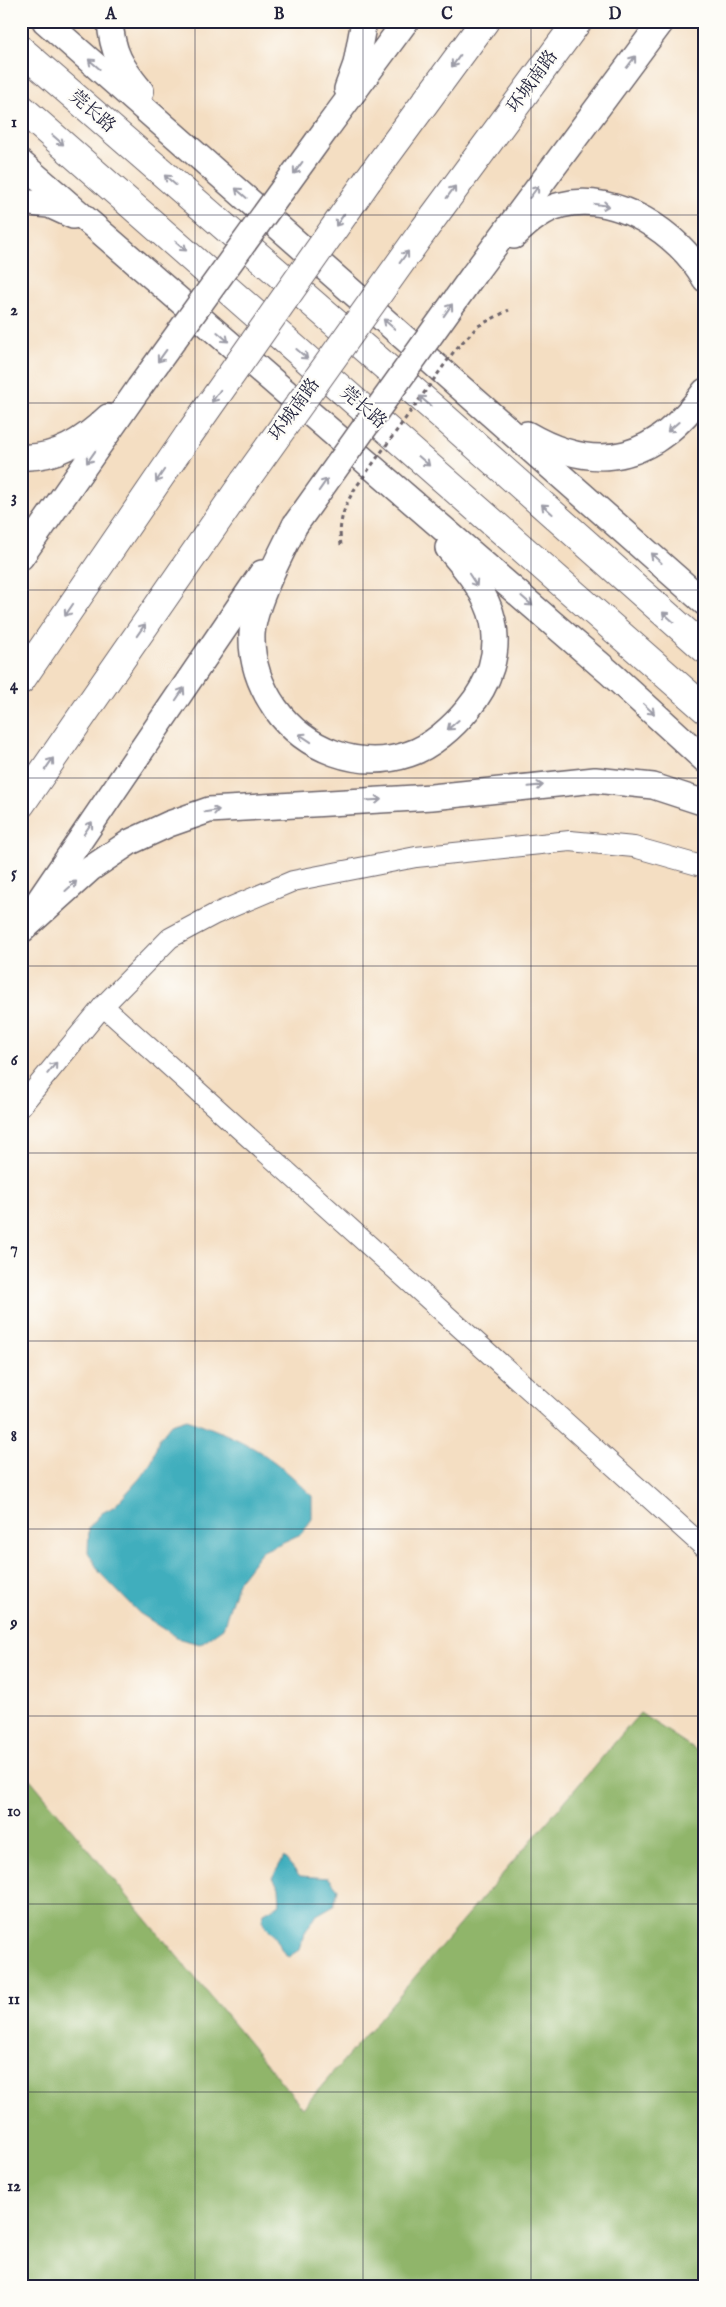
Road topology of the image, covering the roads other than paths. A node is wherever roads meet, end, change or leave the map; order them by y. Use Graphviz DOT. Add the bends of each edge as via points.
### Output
graph roads {
  1 [pos="45,21"];
  2 [pos="110,21"];
  3 [pos="364,21"];
  4 [pos="406,21"];
  5 [pos="485,21"];
  6 [pos="578,21"];
  7 [pos="662,21"];
  8 [pos="21,50"];
  9 [pos="21,108"];
  10 [pos="327,128"];
  11 [pos="184,143"];
  12 [pos="21,163"];
  13 [pos="21,202"];
  14 [pos="106,237"];
  15 [pos="474,274"];
  16 [pos="705,279"];
  17 [pos="139,388"];
  18 [pos="705,391"];
  19 [pos="472,396"];
  20 [pos="21,457"];
  21 [pos="398,489"];
  22 [pos="295,525"];
  23 [pos="21,557"];
  24 [pos="705,603"];
  25 [pos="705,649"];
  26 [pos="21,680"];
  27 [pos="705,709"];
  28 [pos="705,760"];
  29 [pos="705,803"];
  30 [pos="21,804"];
  31 [pos="705,867"];
  32 [pos="21,926"];
  33 [pos="21,930"];
  34 [pos="103,1006"];
  35 [pos="21,1106"];
  36 [pos="705,1548"];
  11 -- 1 [label="main road, one-way"];
  2 -- 11 [label="main road" via="111,39 127,74"];
  3 -- 10 [label="main road" via="348,88"];
  4 -- 10 [label="main road"];
  5 -- 26 [label="highway, one-way, bridge" via="368,180"];
  30 -- 6 [label="highway, 环城南路, one-way, bridge" via="422,231"];
  15 -- 7 [label="main road, one-way"];
  25 -- 8 [label="highway, 莞长路, one-way"];
  9 -- 27 [label="highway, 莞长路, one-way"];
  10 -- 17 [label="main road, one-way, bridge"];
  19 -- 11 [label="main road, one-way"];
  12 -- 14 [label="main road"];
  13 -- 14 [label="main road" via="49,205 67,212"];
  14 -- 21 [label="main road, one-way"];
  15 -- 16 [label="main road, one-way" via="543,212 562,204 586,203 612,206 662,232 683,249"];
  22 -- 15 [label="main road, one-way, bridge"];
  17 -- 20 [label="main road" via="78,443 54,453"];
  17 -- 23 [label="main road, one-way"];
  18 -- 19 [label="main road, one-way" via="690,412 652,444 630,454 612,457 554,448"];
  24 -- 19 [label="main road, one-way"];
  21 -- 22 [label="main road, one-way" via="466,569 482,593 493,620 496,644 491,672 476,699 457,722 432,742 409,754 382,760 353,759 326,751 284,721 268,698 258,677 252,632 266,586"];
  21 -- 28 [label="main road, one-way"];
  32 -- 22 [label="main road, one-way"];
  33 -- 29 [label="main road, one-way" via="90,869 130,842 209,810 432,797 595,780 653,786"];
  31 -- 34 [label="street" via="634,847 570,842 416,857 293,881 215,914 170,938"];
  35 -- 34 [label="street, one-way"];
  34 -- 36 [label="street"];
}
